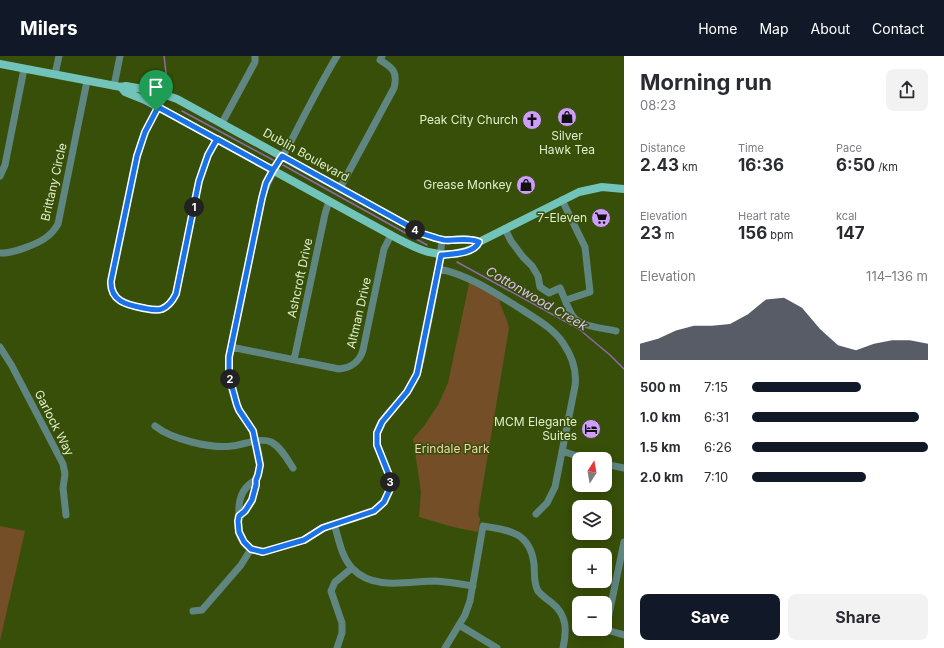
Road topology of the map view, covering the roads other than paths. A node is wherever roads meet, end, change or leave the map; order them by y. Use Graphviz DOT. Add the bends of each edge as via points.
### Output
graph roads {
  1 [pos="59,56"];
  2 [pos="120,56"];
  3 [pos="255,56"];
  4 [pos="338,56"];
  5 [pos="373,56"];
  6 [pos="381,58"];
  7 [pos="0,64"];
  8 [pos="24,68"];
  9 [pos="55,74"];
  10 [pos="87,81"];
  11 [pos="118,87"];
  12 [pos="165,94"];
  13 [pos="158,107"];
  14 [pos="222,123"];
  15 [pos="217,139"];
  16 [pos="282,156"];
  17 [pos="273,170"];
  18 [pos="0,176"];
  19 [pos="340,188"];
  20 [pos="624,189"];
  21 [pos="562,200"];
  22 [pos="329,201"];
  23 [pos="505,229"];
  24 [pos="391,235"];
  25 [pos="442,240"];
  26 [pos="479,242"];
  27 [pos="0,253"];
  28 [pos="441,255"];
  29 [pos="439,269"];
  30 [pos="566,300"];
  31 [pos="616,331"];
  32 [pos="0,347"];
  33 [pos="231,347"];
  34 [pos="294,360"];
  35 [pos="155,426"];
  36 [pos="256,441"];
  37 [pos="562,451"];
  38 [pos="572,454"];
  39 [pos="612,465"];
  40 [pos="293,468"];
  41 [pos="624,468"];
  42 [pos="256,480"];
  43 [pos="536,514"];
  44 [pos="66,516"];
  45 [pos="239,516"];
  46 [pos="334,524"];
  47 [pos="624,542"];
  48 [pos="251,549"];
  49 [pos="352,568"];
  50 [pos="473,586"];
  51 [pos="193,611"];
  52 [pos="459,625"];
  53 [pos="624,635"];
  54 [pos="337,648"];
  55 [pos="445,648"];
  56 [pos="497,648"];
  57 [pos="563,648"];
  1 -- 9 [label="street"];
  2 -- 11 [label="street"];
  3 -- 14 [label="street" via="255,62"];
  4 -- 16 [label="street"];
  5 -- 6 [label="street"];
  6 -- 19 [label="street" via="394,72 394,88"];
  7 -- 8 [label="main road, Dublin Boulevard"];
  8 -- 9 [label="main road, Dublin Boulevard"];
  8 -- 18 [label="street" via="5,165"];
  9 -- 10 [label="main road, Dublin Boulevard"];
  10 -- 11 [label="main road, Dublin Boulevard"];
  10 -- 27 [label="street, Brittany Circle" via="58,224 43,240 9,253"];
  11 -- 12 [label="main road, Dublin Boulevard" via="126,86"];
  11 -- 13 [label="main road, Dublin Boulevard"];
  12 -- 13 [label="street"];
  12 -- 14 [label="main road, Dublin Boulevard"];
  13 -- 15 [label="main road, Dublin Boulevard"];
  13 -- 15 [label="street" via="145,132 137,156 111,281 112,292 119,301 159,310 167,307 174,298 199,181"];
  14 -- 16 [label="main road, Dublin Boulevard"];
  15 -- 17 [label="main road, Dublin Boulevard"];
  16 -- 17 [label="street"];
  16 -- 19 [label="main road, Dublin Boulevard"];
  17 -- 22 [label="main road, Dublin Boulevard"];
  17 -- 33 [label="street" via="262,198"];
  19 -- 25 [label="main road, Dublin Boulevard" via="423,234"];
  20 -- 21 [label="main road, Dublin Boulevard" via="590,189"];
  21 -- 23 [label="main road, Dublin Boulevard"];
  21 -- 30 [label="street" via="585,247 590,292"];
  22 -- 24 [label="main road, Dublin Boulevard"];
  22 -- 34 [label="street, Ashcroft Drive"];
  23 -- 26 [label="main road, Dublin Boulevard"];
  23 -- 30 [label="street" via="511,241 532,266 538,276 540,287 549,292 560,288"];
  24 -- 28 [label="main road, Dublin Boulevard" via="420,250"];
  24 -- 34 [label="street, Altman Drive" via="384,249 359,359 346,369"];
  25 -- 26 [label="main road, Dublin Boulevard" via="472,239"];
  25 -- 28 [label="street"];
  26 -- 28 [label="main road, Dublin Boulevard" via="472,249"];
  28 -- 29 [label="street"];
  29 -- 37 [label="street" via="458,274 499,295 550,329 563,342 571,358 576,380"];
  29 -- 46 [label="street" via="415,380 382,422 377,433 377,445 389,475 390,489 384,502 374,511"];
  30 -- 31 [label="street" via="572,316 577,320 589,326"];
  32 -- 44 [label="street, Garlock Way" via="63,464"];
  33 -- 34 [label="street, Altman Drive"];
  33 -- 36 [label="street" via="229,376 239,410"];
  35 -- 36 [label="street" via="177,438 211,446 230,446"];
  36 -- 40 [label="street" via="275,444"];
  36 -- 42 [label="street" via="260,465"];
  37 -- 38 [label="street"];
  37 -- 43 [label="street" via="551,496"];
  39 -- 41 [label="street"];
  42 -- 45 [label="street" via="252,500"];
  42 -- 45 [label="street" via="244,490 239,504"];
  45 -- 48 [label="street" via="239,532"];
  46 -- 48 [label="street" via="296,543 263,552"];
  46 -- 49 [label="street" via="343,552"];
  47 -- 53 [label="street" via="607,630"];
  48 -- 51 [label="street" via="241,565 202,610"];
  49 -- 50 [label="street" via="379,583 435,581"];
  49 -- 54 [label="street" via="335,582 331,591 342,623"];
  50 -- 52 [label="street" via="470,601"];
  50 -- 57 [label="street" via="483,526 507,529 519,535 528,545 534,563 536,586 542,596 557,608 564,618 566,630"];
  52 -- 55 [label="street"];
  52 -- 56 [label="street"];
}
